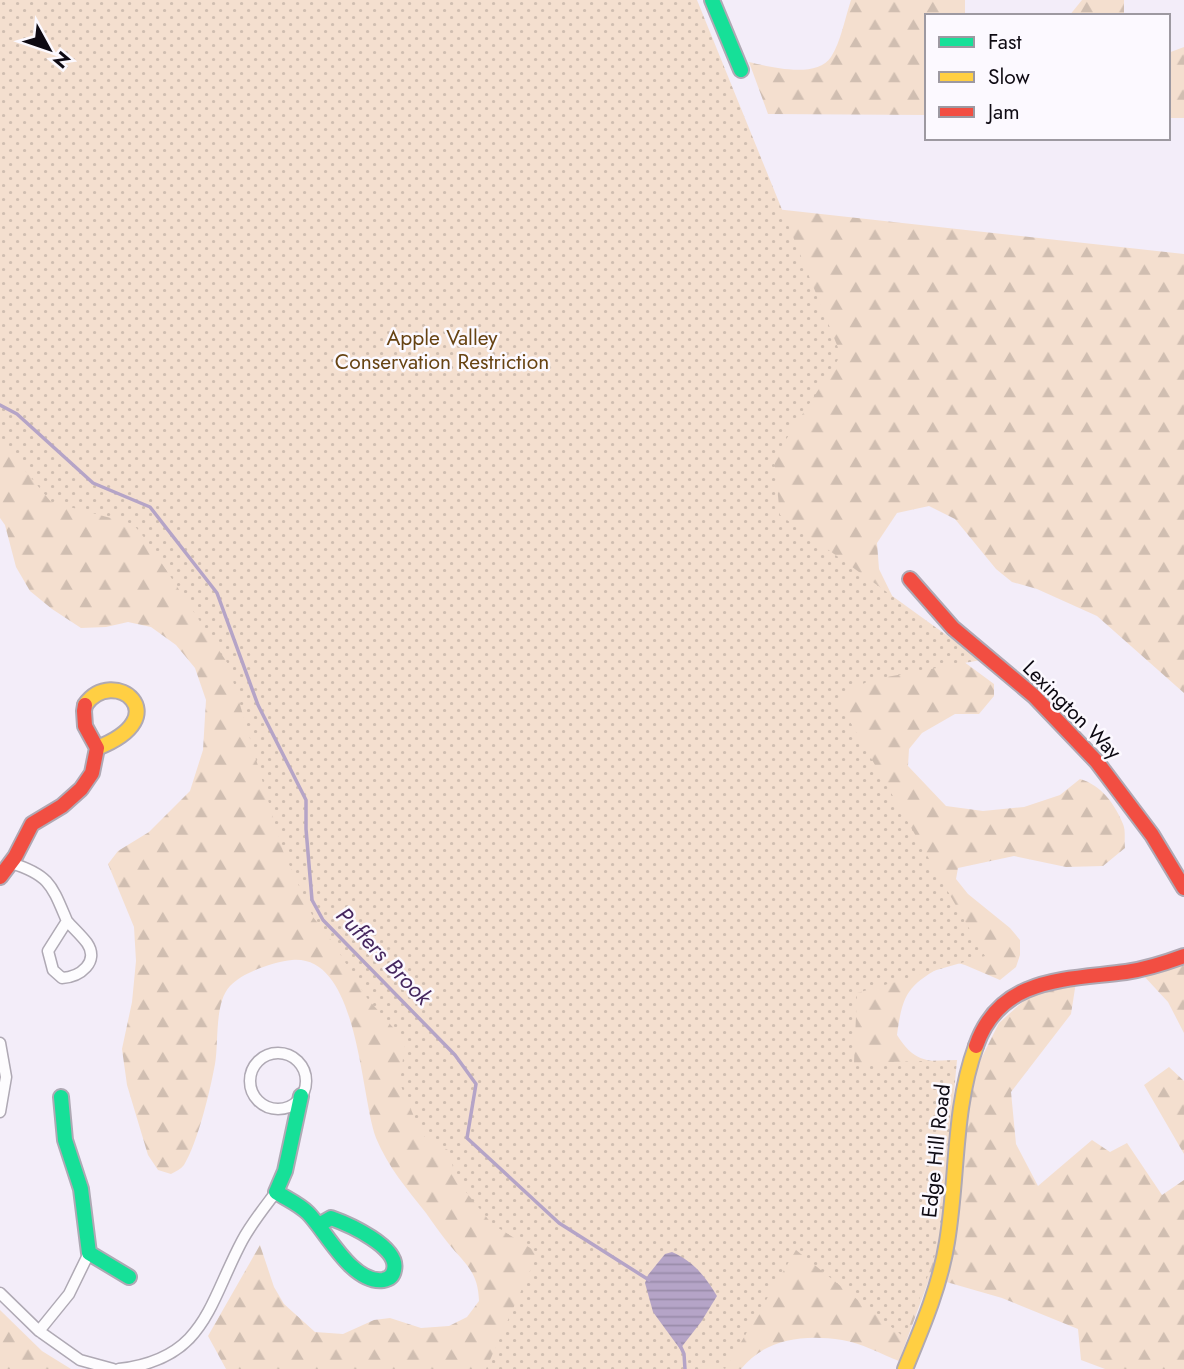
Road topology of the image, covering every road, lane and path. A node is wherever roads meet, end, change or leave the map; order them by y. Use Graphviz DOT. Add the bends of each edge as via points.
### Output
graph roads {
  1 [pos="712,0"];
  2 [pos="741,70"];
  3 [pos="910,579"];
  4 [pos="97,748"];
  5 [pos="11,863"];
  6 [pos="0,877"];
  7 [pos="1184,888"];
  8 [pos="66,921"];
  9 [pos="1184,957"];
  10 [pos="0,1043"];
  11 [pos="61,1097"];
  12 [pos="301,1097"];
  13 [pos="0,1112"];
  14 [pos="276,1192"];
  15 [pos="318,1225"];
  16 [pos="89,1253"];
  17 [pos="129,1277"];
  18 [pos="0,1293"];
  19 [pos="38,1331"];
  20 [pos="113,1369"];
  21 [pos="119,1369"];
  22 [pos="905,1369"];
  1 -- 2 [label="street"];
  3 -- 7 [label="street, Lexington Way" via="956,631 1070,732 1125,795"];
  4 -- 4 [label="street" via="82,715 85,702 106,689 121,692 133,701 136,720 118,739"];
  4 -- 5 [label="street" via="87,781 70,800 33,824"];
  5 -- 6 [label="street"];
  5 -- 8 [label="street" via="30,869 55,890"];
  8 -- 8 [label="street" via="48,951 52,970 62,978 80,973 90,963 91,954 89,945"];
  9 -- 22 [label="street, Edge Hill Road" via="1132,971 1039,984 1000,1007 983,1030 963,1086 947,1246"];
  10 -- 13 [label="street" via="5,1077"];
  11 -- 16 [label="street" via="65,1140 81,1189"];
  12 -- 12 [label="street" via="280,1109 263,1105 252,1092 250,1075 258,1060 273,1053 296,1059 306,1081"];
  12 -- 14 [label="street"];
  14 -- 15 [label="street" via="301,1206"];
  14 -- 21 [label="street" via="243,1239 191,1339 152,1362"];
  15 -- 15 [label="street" via="350,1265 374,1279 393,1274 394,1256 350,1225 331,1218"];
  16 -- 17 [label="street"];
  16 -- 19 [label="street" via="69,1294"];
  18 -- 19 [label="street"];
  19 -- 20 [label="street" via="80,1360"];
}
